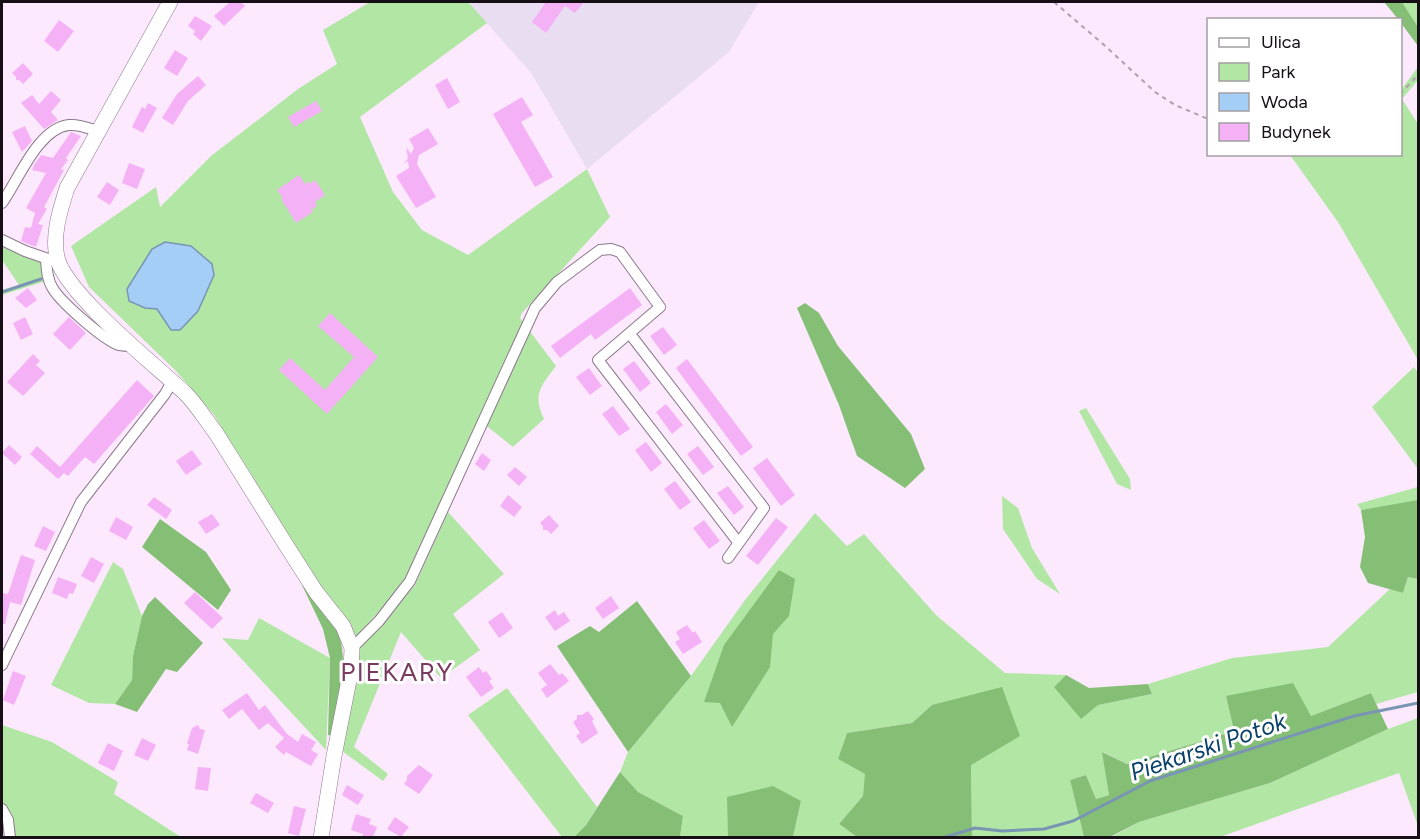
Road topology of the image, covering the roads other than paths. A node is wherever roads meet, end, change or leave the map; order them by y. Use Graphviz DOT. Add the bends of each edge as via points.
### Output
graph roads {
  1 [pos="170,2"];
  2 [pos="98,131"];
  3 [pos="2,203"];
  4 [pos="2,240"];
  5 [pos="52,260"];
  6 [pos="630,334"];
  7 [pos="172,382"];
  8 [pos="738,542"];
  9 [pos="728,558"];
  10 [pos="352,648"];
  11 [pos="2,665"];
  12 [pos="2,809"];
  13 [pos="10,837"];
  14 [pos="321,837"];
  1 -- 2 [label="street"];
  2 -- 3 [label="street" via="67,125 58,129 27,161"];
  2 -- 5 [label="street" via="67,188"];
  4 -- 5 [label="street"];
  5 -- 7 [label="street"];
  6 -- 8 [label="street" via="764,508"];
  6 -- 8 [label="street" via="598,360"];
  6 -- 10 [label="street" via="660,308 620,252 600,250 557,282 535,308 410,581"];
  7 -- 10 [label="street" via="216,433 304,573 343,626"];
  7 -- 11 [label="street" via="81,502"];
  8 -- 9 [label="street"];
  10 -- 14 [label="street"];
  12 -- 13 [label="street"];
}
